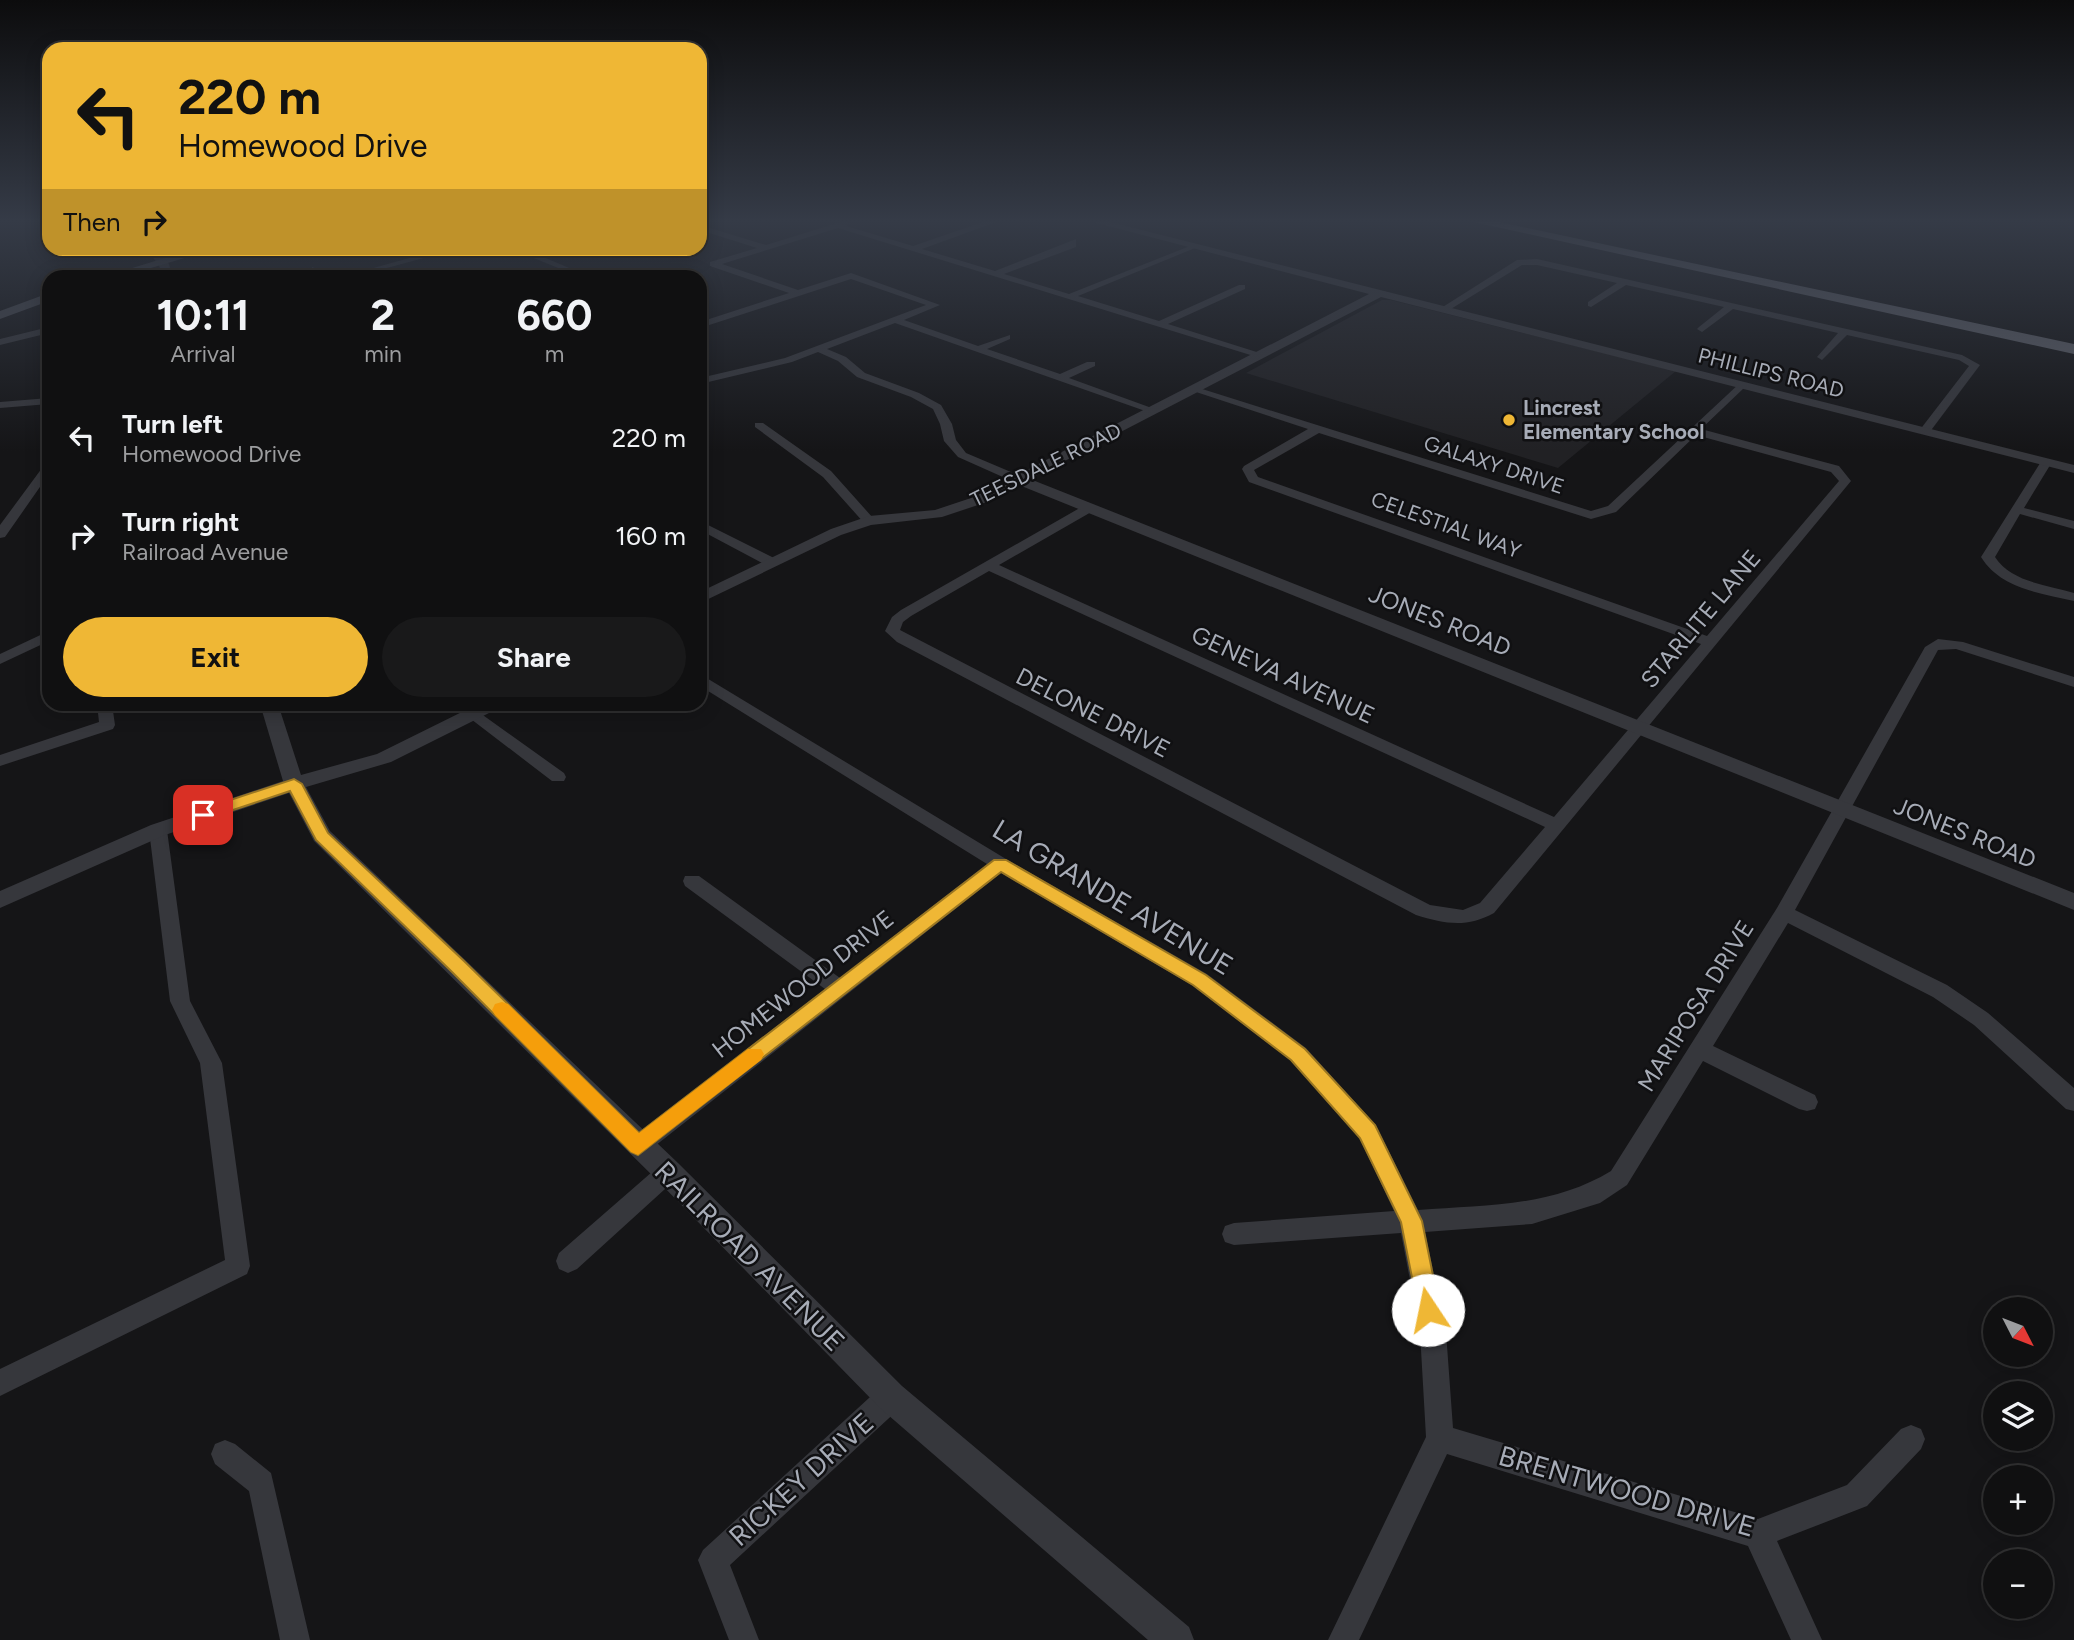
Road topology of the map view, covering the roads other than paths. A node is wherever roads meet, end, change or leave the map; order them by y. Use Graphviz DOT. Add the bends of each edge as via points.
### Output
graph roads {
  1 [pos="784,298"];
  2 [pos="913,298"];
  3 [pos="1074,298"];
  4 [pos="1219,298"];
  5 [pos="1371,298"];
  6 [pos="1392,298"];
  7 [pos="1463,298"];
  8 [pos="1601,298"];
  9 [pos="1695,298"];
  10 [pos="1833,298"];
  11 [pos="42,301"];
  12 [pos="1591,304"];
  13 [pos="1731,306"];
  14 [pos="1443,310"];
  15 [pos="0,314"];
  16 [pos="895,320"];
  17 [pos="707,322"];
  18 [pos="1160,324"];
  19 [pos="1702,329"];
  20 [pos="42,332"];
  21 [pos="1844,332"];
  22 [pos="1007,337"];
  23 [pos="0,342"];
  24 [pos="819,349"];
  25 [pos="979,349"];
  26 [pos="2074,349"];
  27 [pos="1261,355"];
  28 [pos="1822,357"];
  29 [pos="1091,364"];
  30 [pos="1060,378"];
  31 [pos="707,379"];
  32 [pos="1741,385"];
  33 [pos="1195,390"];
  34 [pos="42,402"];
  35 [pos="0,405"];
  36 [pos="1155,411"];
  37 [pos="759,425"];
  38 [pos="1317,429"];
  39 [pos="1694,430"];
  40 [pos="1924,431"];
  41 [pos="2046,462"];
  42 [pos="2074,469"];
  43 [pos="42,474"];
  44 [pos="1021,481"];
  45 [pos="1089,508"];
  46 [pos="2018,510"];
  47 [pos="5,519"];
  48 [pos="869,521"];
  49 [pos="2074,525"];
  50 [pos="707,529"];
  51 [pos="0,534"];
  52 [pos="771,562"];
  53 [pos="990,565"];
  54 [pos="707,594"];
  55 [pos="2074,597"];
  56 [pos="42,639"];
  57 [pos="1710,642"];
  58 [pos="0,660"];
  59 [pos="2074,682"];
  60 [pos="707,684"];
  61 [pos="105,711"];
  62 [pos="271,711"];
  63 [pos="476,711"];
  64 [pos="472,713"];
  65 [pos="1642,727"];
  66 [pos="0,761"];
  67 [pos="558,778"];
  68 [pos="294,784"];
  69 [pos="1840,810"];
  70 [pos="1556,825"];
  71 [pos="158,830"];
  72 [pos="1000,864"];
  73 [pos="692,881"];
  74 [pos="0,900"];
  75 [pos="2074,902"];
  76 [pos="1487,908"];
  77 [pos="1784,913"];
  78 [pos="839,988"];
  79 [pos="1700,1050"];
  80 [pos="1807,1102"];
  81 [pos="2074,1102"];
  82 [pos="638,1146"];
  83 [pos="668,1172"];
  84 [pos="1411,1221"];
  85 [pos="1234,1234"];
  86 [pos="568,1261"];
  87 [pos="0,1383"];
  88 [pos="891,1397"];
  89 [pos="1440,1438"];
  90 [pos="1910,1439"];
  91 [pos="225,1454"];
  92 [pos="1758,1534"];
  93 [pos="295,1640"];
  94 [pos="744,1640"];
  95 [pos="1176,1640"];
  96 [pos="1343,1640"];
  97 [pos="1807,1640"];
  1 -- 17 [label="street"];
  2 -- 16 [label="street" via="935,305"];
  3 -- 18 [label="street"];
  4 -- 18 [label="street"];
  5 -- 27 [label="street, TEESDALE ROAD"];
  6 -- 14 [label="street, PHILLIPS ROAD"];
  7 -- 14 [label="street"];
  8 -- 12 [label="street"];
  9 -- 13 [label="street"];
  10 -- 26 [label="highway"];
  11 -- 15 [label="main road"];
  13 -- 19 [label="street"];
  13 -- 21 [label="street"];
  14 -- 32 [label="street, PHILLIPS ROAD"];
  16 -- 24 [label="street"];
  16 -- 25 [label="street"];
  18 -- 27 [label="street"];
  20 -- 23 [label="street"];
  21 -- 28 [label="street"];
  21 -- 40 [label="street" via="1962,358 1975,365"];
  22 -- 25 [label="street"];
  24 -- 31 [label="street"];
  24 -- 44 [label="street, JONES ROAD" via="842,359 861,375 937,407 950,441 962,455"];
  25 -- 30 [label="street"];
  27 -- 33 [label="street, TEESDALE ROAD"];
  29 -- 30 [label="street"];
  30 -- 36 [label="street"];
  32 -- 39 [label="street, GALAXY DRIVE"];
  32 -- 40 [label="street, PHILLIPS ROAD"];
  33 -- 36 [label="street, TEESDALE ROAD"];
  33 -- 38 [label="street, GALAXY DRIVE"];
  34 -- 35 [label="street"];
  36 -- 44 [label="street, TEESDALE ROAD"];
  37 -- 48 [label="street" via="827,474"];
  38 -- 39 [label="street, GALAXY DRIVE" via="1591,515 1612,509"];
  38 -- 57 [label="street, CELESTIAL WAY" via="1248,469 1254,479"];
  39 -- 57 [label="street, STARLITE LANE" via="1835,469 1845,481"];
  40 -- 41 [label="street, PHILLIPS ROAD"];
  41 -- 42 [label="street, PHILLIPS ROAD"];
  41 -- 46 [label="street"];
  43 -- 47 [label="street"];
  44 -- 45 [label="street, JONES ROAD"];
  44 -- 48 [label="street, TEESDALE ROAD" via="937,514"];
  45 -- 53 [label="street, DELONE DRIVE"];
  45 -- 65 [label="street, JONES ROAD"];
  46 -- 49 [label="street"];
  46 -- 55 [label="street" via="1987,557 1992,568"];
  47 -- 51 [label="street"];
  48 -- 52 [label="street, TEESDALE ROAD"];
  50 -- 52 [label="street"];
  52 -- 54 [label="street, TEESDALE ROAD"];
  53 -- 70 [label="street, GENEVA AVENUE"];
  53 -- 76 [label="street, DELONE DRIVE" via="897,620 894,634 1423,910 1468,919"];
  56 -- 58 [label="street"];
  57 -- 65 [label="street, STARLITE LANE"];
  59 -- 69 [label="street, MARIPOSA DRIVE" via="1958,645 1938,643"];
  60 -- 72 [label="street, LA GRANDE AVENUE"];
  61 -- 66 [label="street" via="107,724"];
  62 -- 68 [label="street, RAILROAD AVENUE"];
  63 -- 64 [label="street"];
  64 -- 67 [label="street"];
  64 -- 68 [label="street" via="384,758"];
  65 -- 69 [label="street, JONES ROAD"];
  65 -- 70 [label="street, STARLITE LANE"];
  68 -- 71 [label="street"];
  68 -- 82 [label="street, RAILROAD AVENUE" via="322,836"];
  69 -- 75 [label="street, JONES ROAD"];
  69 -- 77 [label="street, MARIPOSA DRIVE"];
  70 -- 76 [label="street, STARLITE LANE"];
  71 -- 74 [label="street"];
  71 -- 87 [label="street" via="180,1001 211,1063 239,1266"];
  72 -- 78 [label="street, HOMEWOOD DRIVE"];
  72 -- 84 [label="street, LA GRANDE AVENUE" via="1200,980 1298,1054 1368,1132"];
  73 -- 78 [label="street"];
  77 -- 79 [label="street, MARIPOSA DRIVE"];
  77 -- 81 [label="street" via="1940,991 1981,1019"];
  78 -- 82 [label="street, HOMEWOOD DRIVE"];
  79 -- 80 [label="street"];
  79 -- 84 [label="street, MARIPOSA DRIVE" via="1619,1178 1592,1195 1532,1213"];
  82 -- 83 [label="street, RAILROAD AVENUE"];
  83 -- 86 [label="street"];
  83 -- 88 [label="street, RAILROAD AVENUE"];
  84 -- 85 [label="street, MARIPOSA DRIVE"];
  84 -- 89 [label="street, LA GRANDE AVENUE" via="1433,1332"];
  88 -- 94 [label="street, RICKEY DRIVE" via="713,1560"];
  88 -- 95 [label="street, RAILROAD AVENUE"];
  89 -- 92 [label="street, BRENTWOOD DRIVE"];
  89 -- 96 [label="street, LA GRANDE AVENUE"];
  90 -- 92 [label="street, BRENTWOOD DRIVE" via="1857,1496"];
  91 -- 93 [label="street" via="261,1482"];
  92 -- 97 [label="street"];
}
